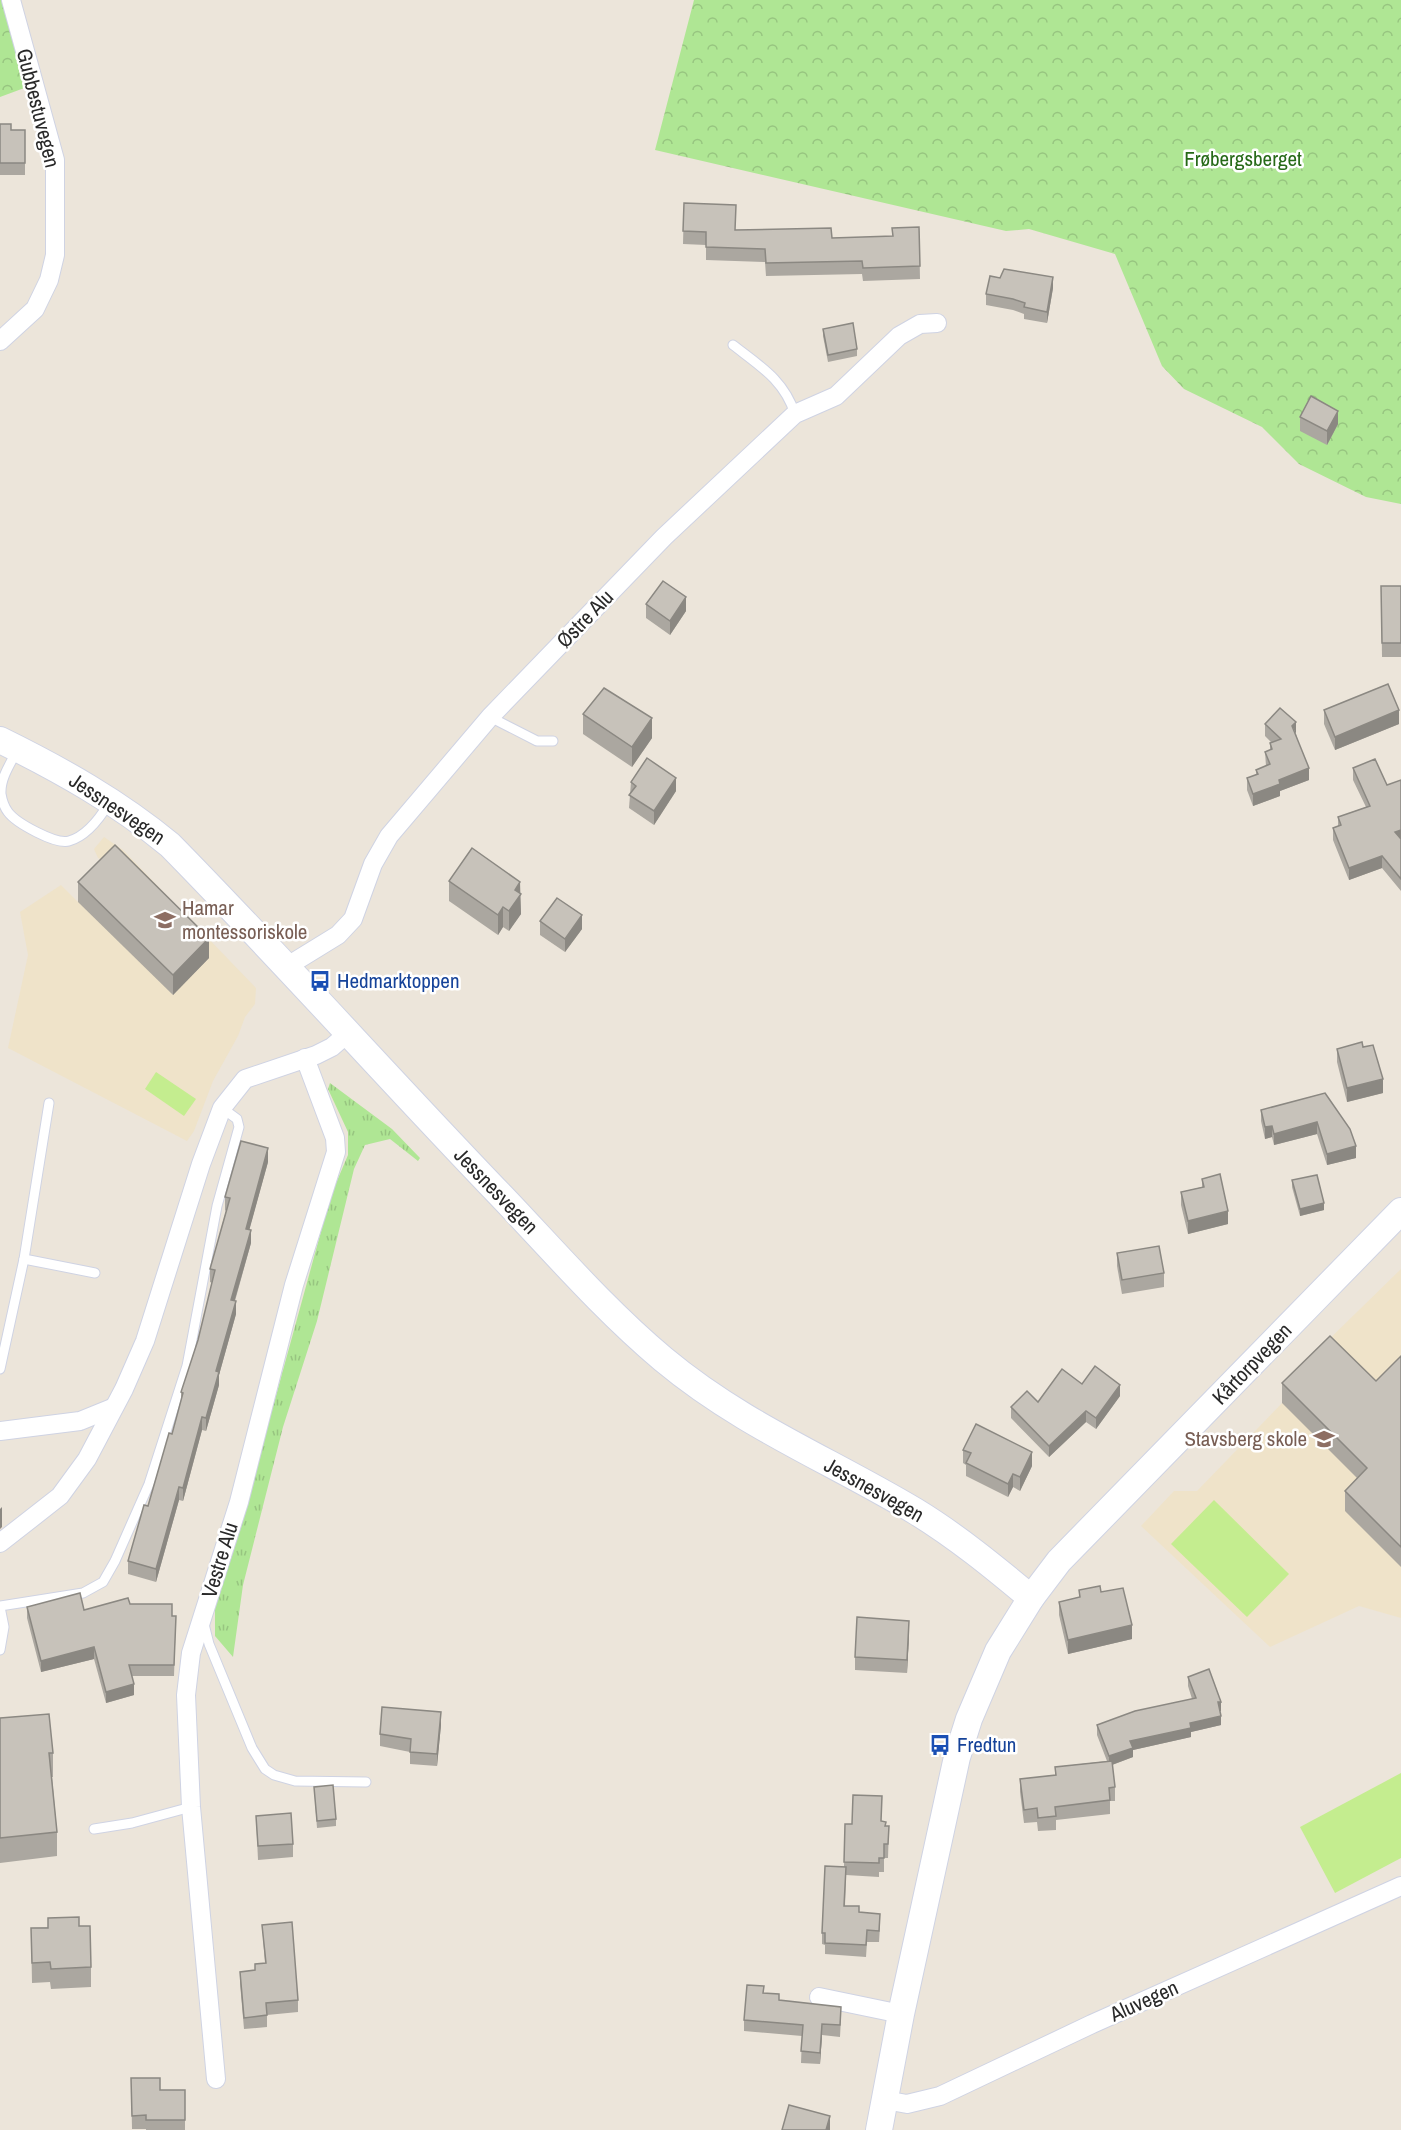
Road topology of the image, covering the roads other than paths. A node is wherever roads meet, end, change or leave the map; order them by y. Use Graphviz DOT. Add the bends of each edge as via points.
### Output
graph roads {
  1 [pos="11,0"];
  2 [pos="937,323"];
  3 [pos="0,341"];
  4 [pos="733,345"];
  5 [pos="795,414"];
  6 [pos="490,717"];
  7 [pos="553,741"];
  8 [pos="9,744"];
  9 [pos="111,801"];
  10 [pos="286,967"];
  11 [pos="348,1034"];
  12 [pos="305,1058"];
  13 [pos="49,1103"];
  14 [pos="222,1108"];
  15 [pos="1401,1211"];
  16 [pos="24,1260"];
  17 [pos="94,1273"];
  18 [pos="0,1369"];
  19 [pos="112,1408"];
  20 [pos="0,1431"];
  21 [pos="0,1543"];
  22 [pos="1031,1598"];
  23 [pos="0,1607"];
  24 [pos="202,1618"];
  25 [pos="0,1650"];
  26 [pos="366,1782"];
  27 [pos="191,1807"];
  28 [pos="94,1829"];
  29 [pos="1401,1886"];
  30 [pos="819,1997"];
  31 [pos="901,2014"];
  32 [pos="216,2079"];
  33 [pos="885,2100"];
  34 [pos="879,2130"];
  1 -- 3 [label="street, Gubbestuvegen" via="55,160 55,255 49,280 35,309"];
  2 -- 5 [label="street, Østre Alu" via="920,324 899,336 836,396"];
  4 -- 5 [label="lane" via="789,394"];
  5 -- 6 [label="street, Østre Alu" via="664,537"];
  6 -- 7 [label="lane" via="537,741"];
  6 -- 10 [label="street, Østre Alu" via="389,836 372,864 352,919 338,935"];
  8 -- 9 [label="main road, Jessnesvegen"];
  8 -- 9 [label="lane" via="1,794 6,810 52,840 68,842 82,835"];
  9 -- 10 [label="main road, Jessnesvegen" via="170,845"];
  10 -- 11 [label="main road, Jessnesvegen"];
  11 -- 12 [label="street" via="332,1047"];
  11 -- 22 [label="main road, Jessnesvegen" via="555,1252 661,1357 704,1392 780,1440 932,1522"];
  12 -- 14 [label="street" via="245,1079"];
  12 -- 24 [label="street, Vestre Alu" via="335,1138 336,1152 294,1285 239,1502"];
  13 -- 16 [label="lane"];
  14 -- 19 [label="street" via="145,1341"];
  14 -- 23 [label="lane" via="237,1119 239,1127 217,1206 187,1366 149,1484 125,1539 103,1582 83,1593"];
  15 -- 22 [label="main road, Kårtorpvegen" via="1059,1562"];
  16 -- 17 [label="lane"];
  16 -- 18 [label="lane"];
  19 -- 20 [label="street" via="80,1420"];
  19 -- 21 [label="street" via="87,1459 60,1496"];
  22 -- 31 [label="main road" via="994,1661 957,1757"];
  23 -- 25 [label="lane" via="4,1627"];
  24 -- 26 [label="lane" via="252,1748 265,1768 295,1781"];
  24 -- 27 [label="street, Vestre Alu" via="191,1653 186,1695"];
  27 -- 28 [label="lane"];
  27 -- 32 [label="street, Vestre Alu"];
  29 -- 33 [label="street, Aluvegen" via="940,2096 907,2104"];
  30 -- 31 [label="street"];
  31 -- 33 [label="main road"];
  33 -- 34 [label="main road"];
}
